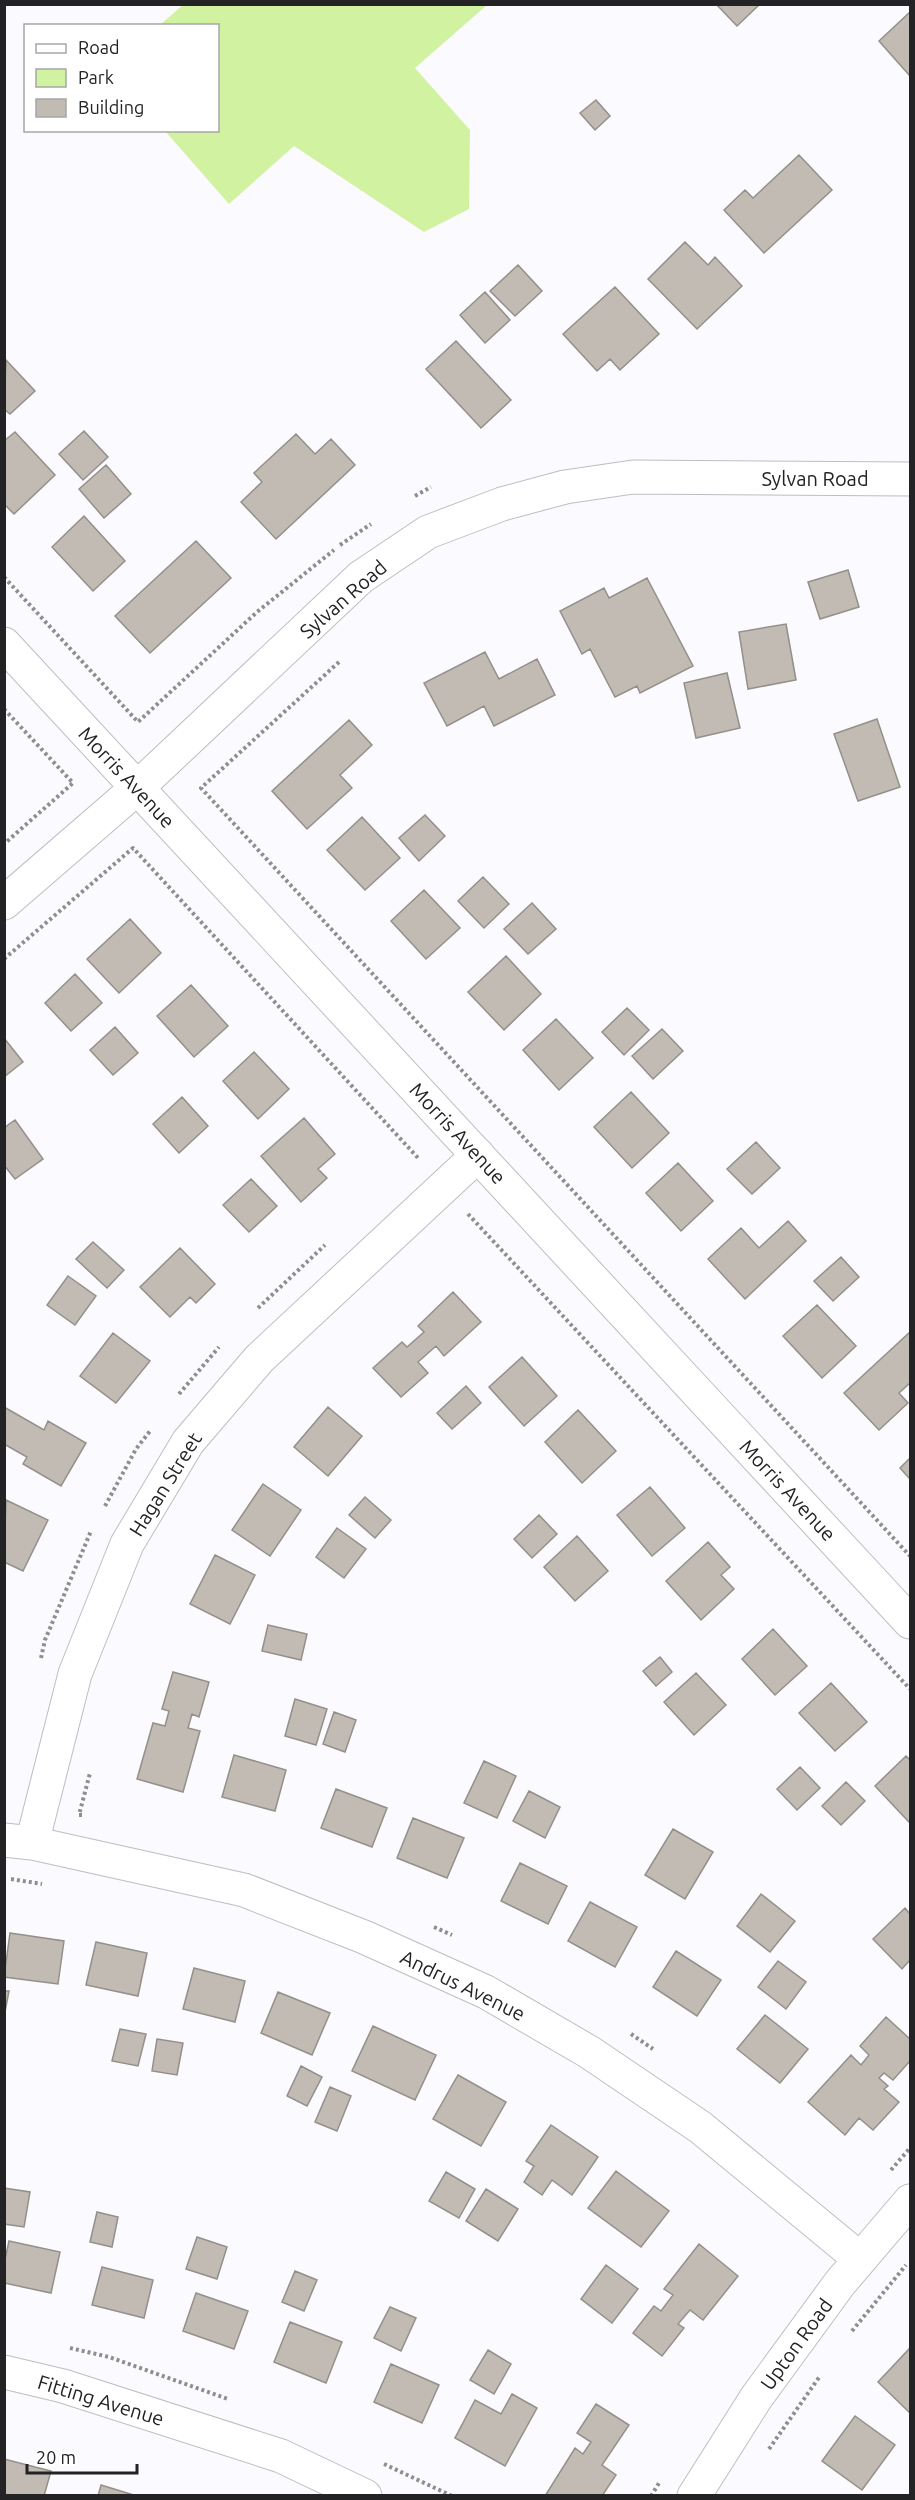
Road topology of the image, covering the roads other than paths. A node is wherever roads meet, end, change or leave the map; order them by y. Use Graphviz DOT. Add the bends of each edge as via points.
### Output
graph roads {
  1 [pos="910,479"];
  2 [pos="4,644"];
  3 [pos="137,788"];
  4 [pos="4,903"];
  5 [pos="478,1155"];
  6 [pos="910,1622"];
  7 [pos="18,1841"];
  8 [pos="910,2201"];
  9 [pos="860,2259"];
  10 [pos="4,2372"];
  11 [pos="364,2496"];
  12 [pos="694,2496"];
  1 -- 3 [label="street, Sylvan Road" via="633,477 565,487 502,504 428,532 361,577"];
  2 -- 3 [label="street, Morris Avenue"];
  3 -- 4 [label="street, Sylvan Road"];
  3 -- 5 [label="street, Morris Avenue"];
  5 -- 6 [label="street, Morris Avenue"];
  5 -- 7 [label="street, Hagan Street" via="259,1359 188,1442 127,1544 75,1674"];
  7 -- 9 [label="street, Andrus Avenue" via="244,1890 364,1936 486,1992 589,2052 700,2127"];
  8 -- 9 [label="street, Upton Road"];
  9 -- 12 [label="street, Upton Road" via="756,2398"];
  10 -- 11 [label="street, Fitting Avenue" via="63,2386 282,2456"];
}
